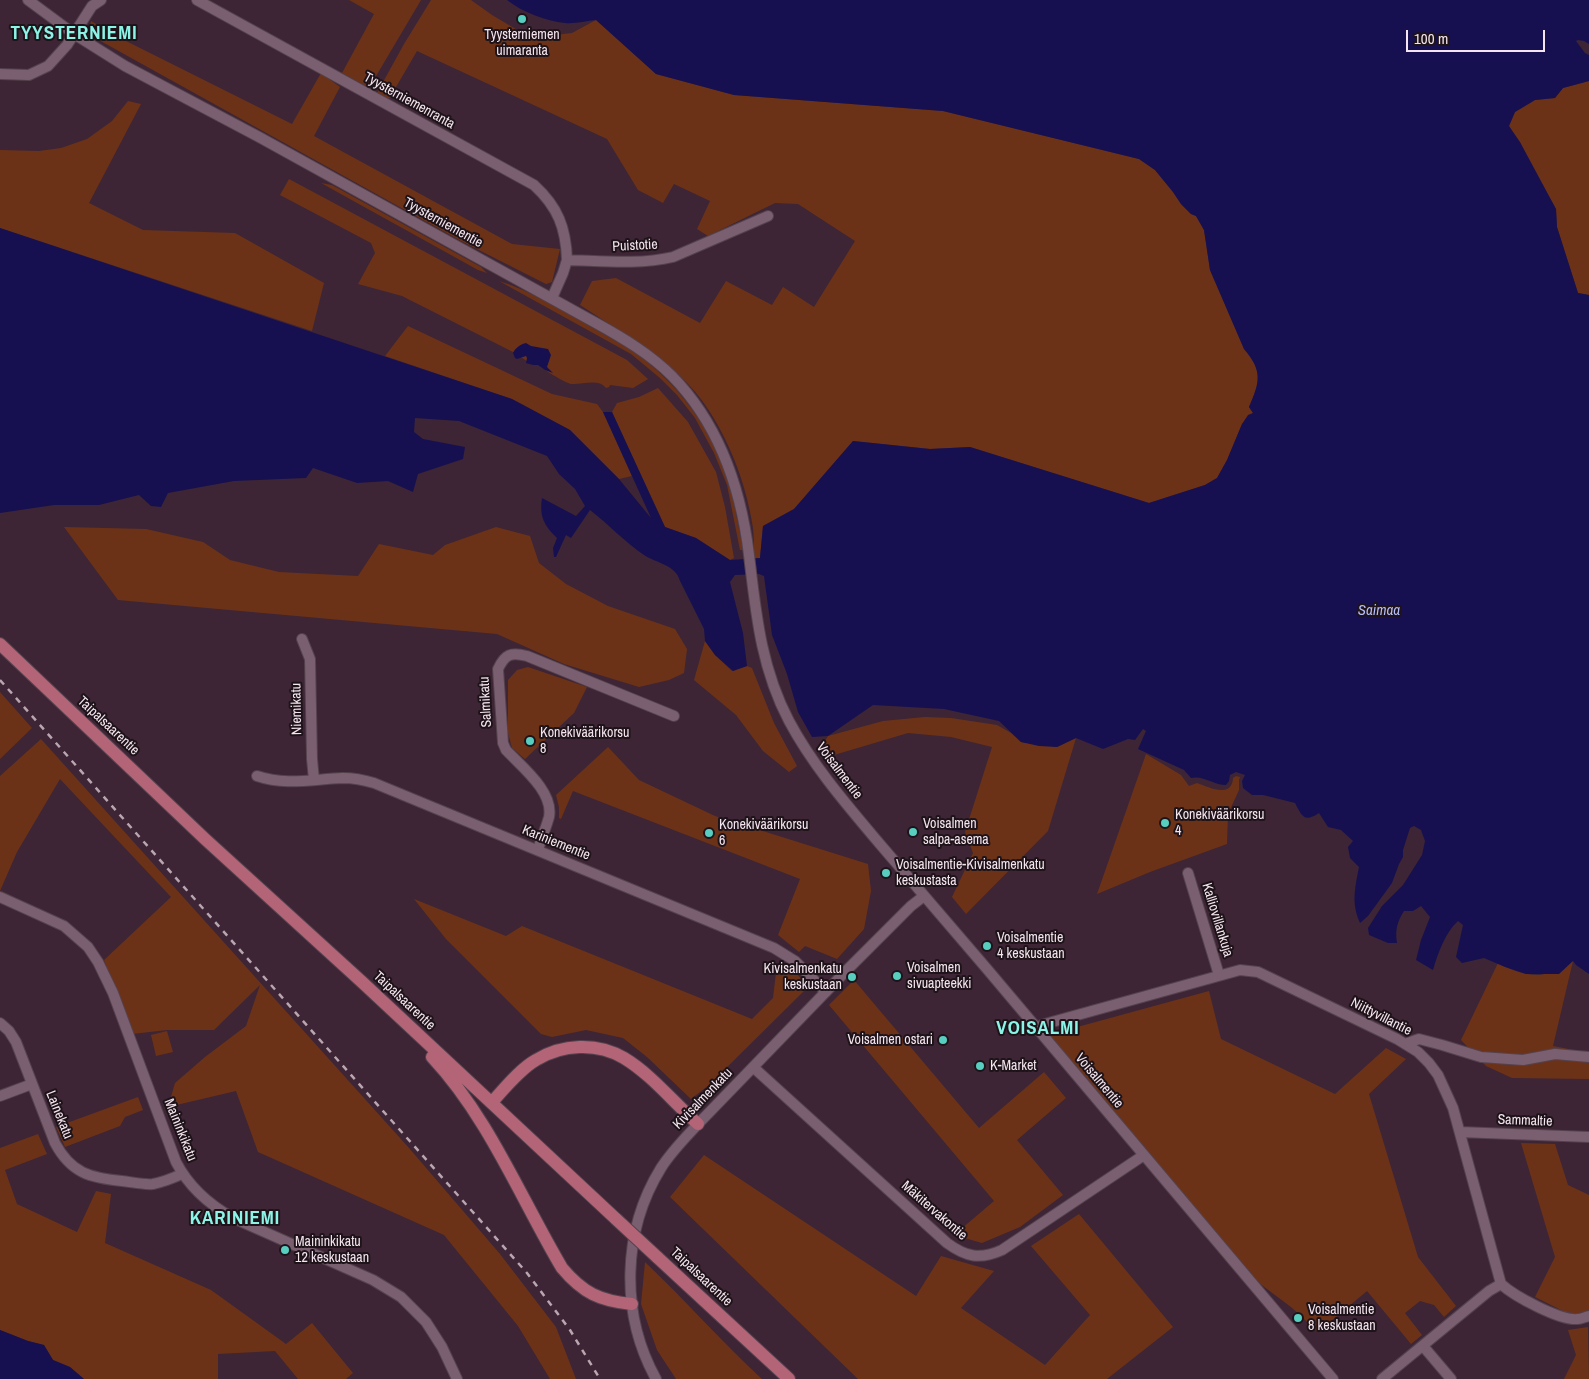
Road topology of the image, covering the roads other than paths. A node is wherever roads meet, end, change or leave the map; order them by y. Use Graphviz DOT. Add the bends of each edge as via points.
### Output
graph roads {
  1 [pos="28,0"];
  2 [pos="101,0"];
  3 [pos="197,0"];
  4 [pos="74,34"];
  5 [pos="0,74"];
  6 [pos="768,216"];
  7 [pos="567,260"];
  8 [pos="552,298"];
  9 [pos="748,553"];
  10 [pos="302,639"];
  11 [pos="0,644"];
  12 [pos="674,716"];
  13 [pos="257,776"];
  14 [pos="314,780"];
  15 [pos="538,850"];
  16 [pos="1188,874"];
  17 [pos="924,896"];
  18 [pos="0,897"];
  19 [pos="1219,975"];
  20 [pos="362,982"];
  21 [pos="826,992"];
  22 [pos="0,1023"];
  23 [pos="1038,1029"];
  24 [pos="1405,1044"];
  25 [pos="1589,1057"];
  26 [pos="753,1067"];
  27 [pos="32,1084"];
  28 [pos="0,1096"];
  29 [pos="492,1102"];
  30 [pos="698,1124"];
  31 [pos="1460,1132"];
  32 [pos="1589,1137"];
  33 [pos="1144,1155"];
  34 [pos="182,1174"];
  35 [pos="1501,1284"];
  36 [pos="632,1304"];
  37 [pos="1589,1316"];
  38 [pos="1423,1346"];
  39 [pos="457,1379"];
  40 [pos="656,1379"];
  41 [pos="789,1379"];
  42 [pos="1333,1379"];
  43 [pos="1382,1379"];
  44 [pos="1451,1379"];
  1 -- 4 [label="street, Tyysterniementie"];
  2 -- 4 [label="street" via="92,6"];
  3 -- 7 [label="street, Tyysterniemenranta" via="534,185 552,204 559,218 566,239"];
  4 -- 5 [label="street" via="48,66 29,75"];
  4 -- 8 [label="street, Tyysterniementie" via="142,76"];
  6 -- 7 [label="street, Puistotie" via="673,257 614,262"];
  7 -- 8 [label="street"];
  8 -- 9 [label="street, Tyysterniementie" via="637,348 671,375 687,393 710,426 731,474"];
  9 -- 17 [label="street, Voisalmentie" via="767,669 789,721 819,770"];
  10 -- 14 [label="street, Niemikatu" via="310,660"];
  11 -- 20 [label="main road, Taipalsaarentie" via="205,839"];
  12 -- 15 [label="street, Salmikatu" via="527,656 516,653 502,660 498,669 503,743 541,787 549,807"];
  13 -- 14 [label="street, Kariniementie" via="284,782"];
  14 -- 15 [label="street, Kariniementie" via="344,778 374,783"];
  15 -- 21 [label="street, Kariniementie" via="774,948 795,961"];
  16 -- 19 [label="street, Kalliovillankuja"];
  17 -- 21 [label="street, Kivisalmenkatu" via="910,906"];
  17 -- 23 [label="street, Voisalmentie"];
  18 -- 34 [label="street, Maininkikatu" via="64,926 88,947 98,962 113,993"];
  19 -- 23 [label="street, Niittyvillantie" via="1052,1022"];
  19 -- 24 [label="street, Niittyvillantie" via="1240,970 1258,972"];
  20 -- 29 [label="main road, Taipalsaarentie"];
  20 -- 36 [label="main road" via="448,1074 465,1097 494,1142 562,1268 573,1281 596,1297"];
  21 -- 26 [label="street, Kivisalmenkatu"];
  22 -- 27 [label="street, Lainekatu" via="16,1042"];
  23 -- 33 [label="street, Voisalmentie"];
  24 -- 25 [label="street" via="1419,1039 1481,1057 1523,1060 1555,1054"];
  24 -- 31 [label="street, Niittyvillantie" via="1429,1063 1438,1075"];
  26 -- 30 [label="street, Kivisalmenkatu"];
  26 -- 33 [label="street, Mäkitervakontie" via="947,1244 967,1255 991,1255 1002,1250"];
  27 -- 28 [label="street"];
  27 -- 34 [label="street, Lainekatu" via="61,1154 81,1172 99,1179 146,1184"];
  29 -- 30 [label="main road" via="535,1060 569,1047 590,1047 623,1057"];
  29 -- 41 [label="main road, Taipalsaarentie, bridge"];
  30 -- 36 [label="street, Kivisalmenkatu" via="662,1168 639,1218 631,1263"];
  31 -- 32 [label="street, Sammaltie"];
  31 -- 35 [label="street, Niittyvillantie"];
  33 -- 42 [label="street, Voisalmentie"];
  34 -- 39 [label="street, Maininkikatu" via="198,1193 222,1211 401,1296 426,1322"];
  35 -- 37 [label="street" via="1510,1292 1560,1317 1577,1320"];
  35 -- 38 [label="street" via="1488,1291"];
  36 -- 40 [label="street, Kivisalmenkatu" via="642,1348"];
  38 -- 43 [label="street"];
  38 -- 44 [label="street"];
}
